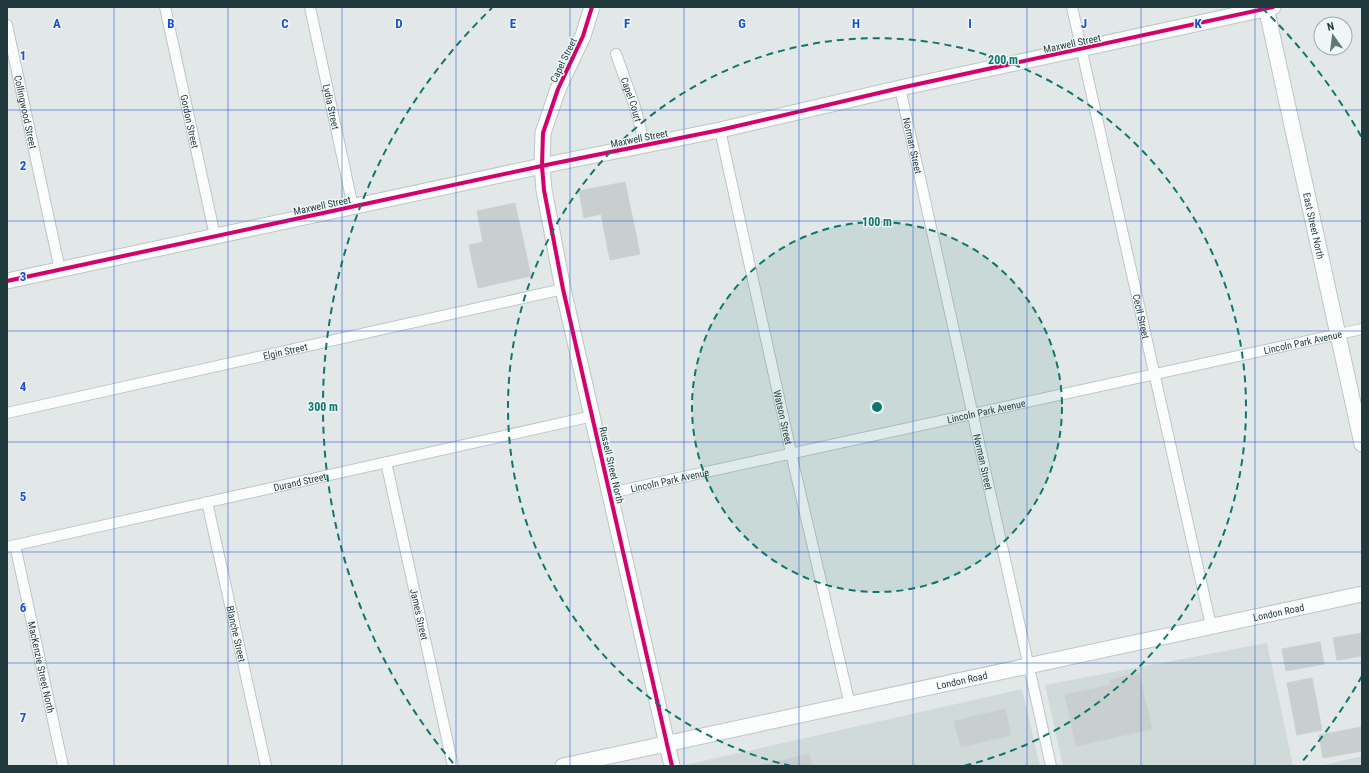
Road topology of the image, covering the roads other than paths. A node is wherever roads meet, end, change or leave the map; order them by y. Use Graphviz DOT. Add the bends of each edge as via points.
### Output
graph roads {
  1 [pos="165,7"];
  2 [pos="310,7"];
  3 [pos="592,7"];
  4 [pos="1072,7"];
  5 [pos="1269,7"];
  6 [pos="7,25"];
  7 [pos="1081,49"];
  8 [pos="616,54"];
  9 [pos="900,88"];
  10 [pos="720,130"];
  11 [pos="645,145"];
  12 [pos="542,166"];
  13 [pos="352,207"];
  14 [pos="215,236"];
  15 [pos="60,270"];
  16 [pos="7,281"];
  17 [pos="563,289"];
  18 [pos="1362,329"];
  19 [pos="1338,335"];
  20 [pos="1154,376"];
  21 [pos="7,412"];
  22 [pos="972,414"];
  23 [pos="593,416"];
  24 [pos="1362,444"];
  25 [pos="791,454"];
  26 [pos="386,462"];
  27 [pos="610,493"];
  28 [pos="207,502"];
  29 [pos="11,546"];
  30 [pos="1362,594"];
  31 [pos="1211,626"];
  32 [pos="1028,666"];
  33 [pos="850,705"];
  34 [pos="667,743"];
  35 [pos="63,766"];
  36 [pos="266,766"];
  37 [pos="453,766"];
  38 [pos="563,766"];
  39 [pos="672,766"];
  40 [pos="1051,766"];
  1 -- 14 [label="street, Gordon Street"];
  2 -- 13 [label="street, Lydia Street"];
  3 -- 12 [label="street, Capel Street" via="584,36 558,89 543,133"];
  4 -- 7 [label="street, Cecil Street"];
  5 -- 7 [label="street, Maxwell Street"];
  5 -- 19 [label="street, East Street North"];
  6 -- 15 [label="street, Collingwood Street"];
  7 -- 9 [label="street, Maxwell Street"];
  7 -- 20 [label="street, Cecil Street"];
  8 -- 11 [label="street, Capel Court"];
  9 -- 10 [label="street, Maxwell Street"];
  9 -- 22 [label="street, Norman Street"];
  10 -- 11 [label="street, Maxwell Street"];
  10 -- 25 [label="street, Watson Street"];
  11 -- 12 [label="street, Maxwell Street"];
  12 -- 13 [label="street, Maxwell Street"];
  12 -- 17 [label="street, Russell Street North" via="544,190"];
  13 -- 14 [label="street, Maxwell Street"];
  14 -- 15 [label="street, Maxwell Street"];
  15 -- 16 [label="street, Maxwell Street"];
  17 -- 21 [label="street, Elgin Street"];
  17 -- 23 [label="street, Russell Street North"];
  18 -- 19 [label="street, Lincoln Park Avenue"];
  19 -- 20 [label="street, Lincoln Park Avenue"];
  19 -- 24 [label="street, East Street North"];
  20 -- 22 [label="street, Lincoln Park Avenue"];
  20 -- 31 [label="street, Cecil Street"];
  22 -- 25 [label="street, Lincoln Park Avenue"];
  22 -- 32 [label="street, Norman Street"];
  23 -- 26 [label="street, Durand Street"];
  23 -- 27 [label="street, Russell Street North"];
  25 -- 27 [label="street, Lincoln Park Avenue"];
  25 -- 33 [label="street, Watson Street"];
  26 -- 28 [label="street, Durand Street"];
  26 -- 37 [label="street, James Street"];
  27 -- 34 [label="street, Russell Street North"];
  28 -- 29 [label="street, Durand Street"];
  28 -- 36 [label="street, Blanche Street"];
  29 -- 35 [label="street, MacKenzie Street North"];
  30 -- 31 [label="street, London Road"];
  31 -- 32 [label="street, London Road"];
  32 -- 33 [label="street, London Road"];
  32 -- 40 [label="street, Norman Street"];
  33 -- 34 [label="street, London Road"];
  34 -- 38 [label="street, London Road"];
  34 -- 39 [label="street, Russell Street North"];
}
